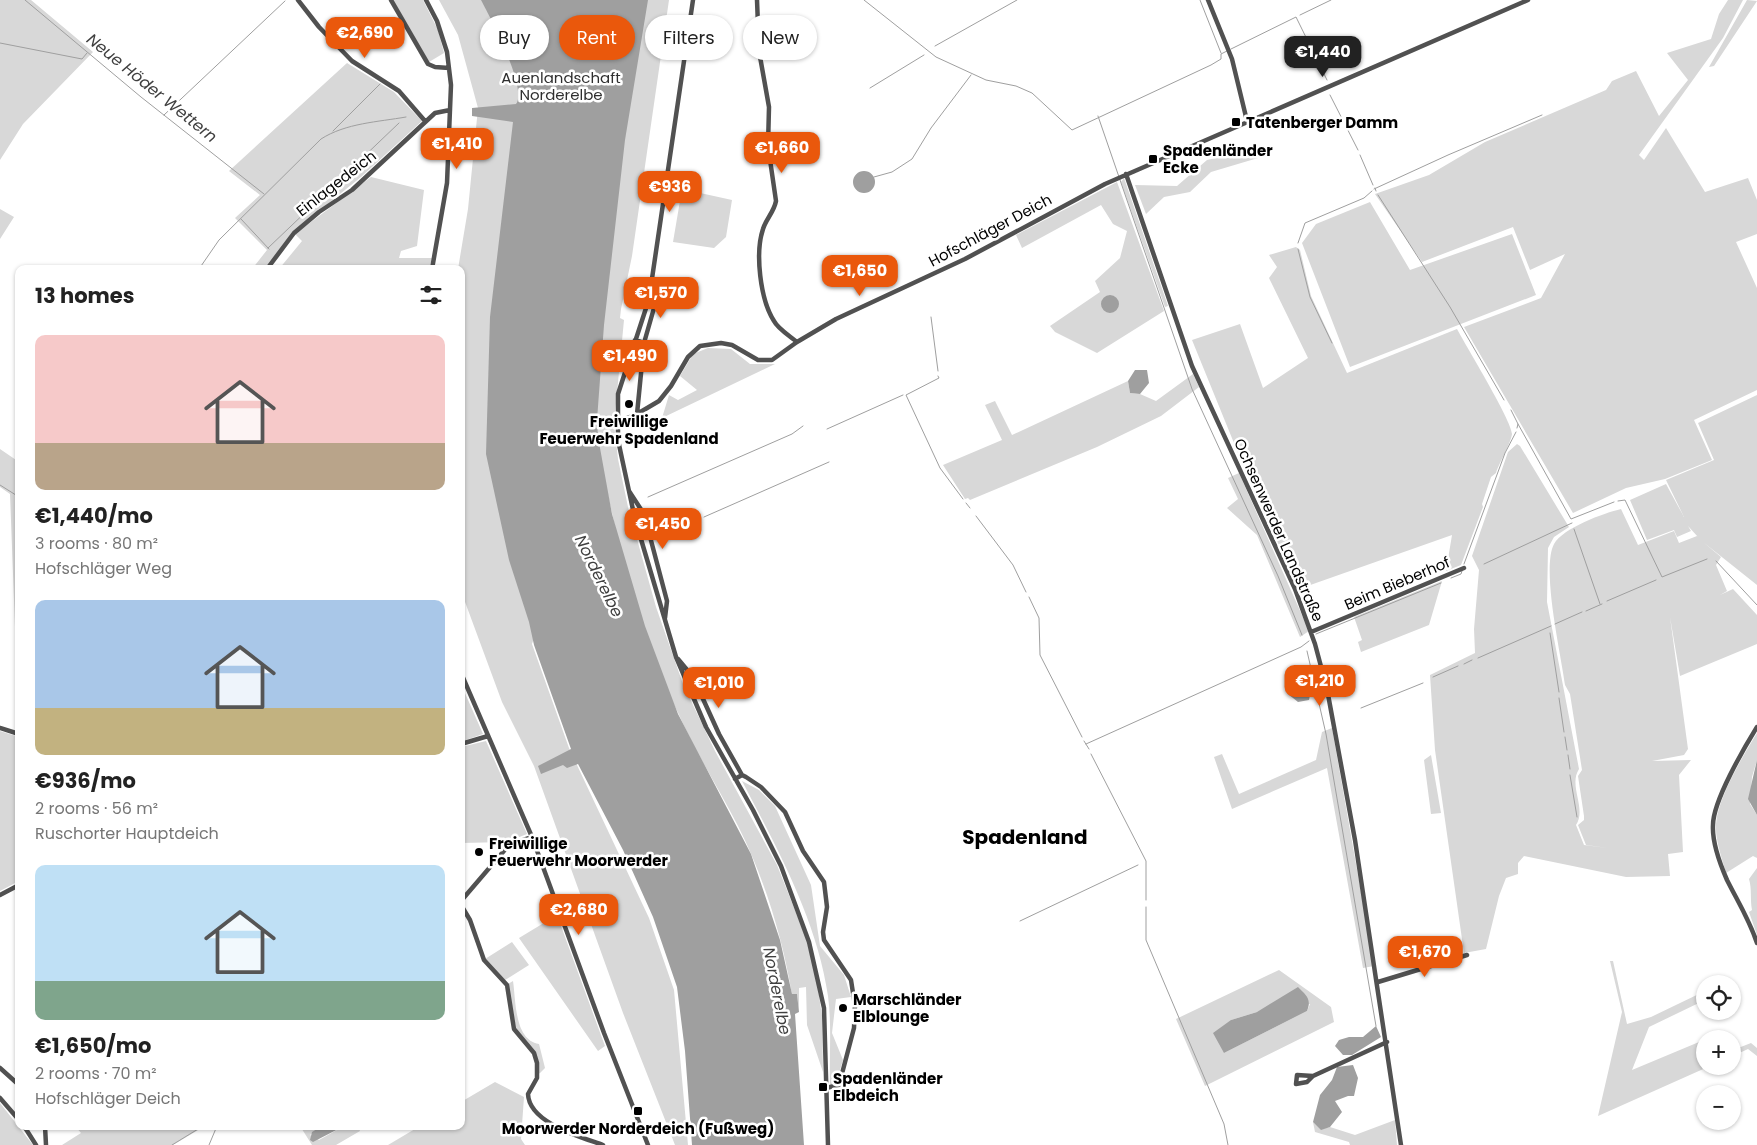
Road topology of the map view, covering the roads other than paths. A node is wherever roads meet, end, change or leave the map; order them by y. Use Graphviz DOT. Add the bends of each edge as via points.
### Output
graph roads {
  1 [pos="298,0"];
  2 [pos="391,0"];
  3 [pos="426,0"];
  4 [pos="693,0"];
  5 [pos="757,0"];
  6 [pos="1208,0"];
  7 [pos="1528,0"];
  8 [pos="450,68"];
  9 [pos="450,110"];
  10 [pos="425,121"];
  11 [pos="1247,121"];
  12 [pos="1124,175"];
  13 [pos="270,265"];
  14 [pos="433,265"];
  15 [pos="665,290"];
  16 [pos="635,340"];
  17 [pos="644,342"];
  18 [pos="797,342"];
  19 [pos="637,414"];
  20 [pos="617,422"];
  21 [pos="626,487"];
  22 [pos="1464,568"];
  23 [pos="665,622"];
  24 [pos="1311,632"];
  25 [pos="676,656"];
  26 [pos="465,682"];
  27 [pos="1757,727"];
  28 [pos="0,728"];
  29 [pos="15,733"];
  30 [pos="488,736"];
  31 [pos="465,743"];
  32 [pos="742,775"];
  33 [pos="735,779"];
  34 [pos="532,837"];
  35 [pos="15,887"];
  36 [pos="0,896"];
  37 [pos="465,896"];
  38 [pos="465,912"];
  39 [pos="1757,942"];
  40 [pos="1467,955"];
  41 [pos="1378,982"];
  42 [pos="1387,1042"];
  43 [pos="0,1068"];
  44 [pos="1313,1076"];
  45 [pos="15,1081"];
  46 [pos="826,1088"];
  47 [pos="0,1098"];
  48 [pos="15,1115"];
  49 [pos="27,1130"];
  50 [pos="45,1130"];
  51 [pos="36,1145"];
  52 [pos="46,1145"];
  53 [pos="603,1145"];
  54 [pos="648,1145"];
  55 [pos="828,1145"];
  56 [pos="1401,1145"];
  1 -- 10 [label="street" via="352,61 399,91"];
  2 -- 8 [label="street" via="428,64"];
  3 -- 8 [label="street" via="441,32"];
  4 -- 16 [label="street" via="649,299"];
  5 -- 18 [label="street" via="759,51 769,106 768,146 776,201 760,240 761,278 774,322"];
  6 -- 11 [label="street" via="1232,59"];
  7 -- 11 [label="street, Hofschläger Deich"];
  8 -- 9 [label="street"];
  9 -- 10 [label="street, Einlagedeich" via="438,111"];
  9 -- 14 [label="street" via="444,206"];
  10 -- 13 [label="street, Einlagedeich" via="352,190 294,233"];
  11 -- 12 [label="street, Hofschläger Deich"];
  12 -- 18 [label="street, Hofschläger Deich" via="965,259 856,309"];
  12 -- 24 [label="street, Ochsenwerder Landstraße" via="1192,366 1295,588"];
  15 -- 17 [label="street" via="654,308"];
  16 -- 17 [label="street"];
  16 -- 20 [label="street" via="618,394"];
  17 -- 19 [label="street"];
  18 -- 19 [label="street, Hofschläger Deich" via="765,361 732,345 715,343 700,346 688,357 665,394"];
  19 -- 20 [label="street, Hofschläger Deich"];
  20 -- 21 [label="street"];
  21 -- 23 [label="street"];
  21 -- 23 [label="street" via="644,514 667,601"];
  22 -- 24 [label="street, Beim Bieberhof"];
  23 -- 25 [label="street"];
  24 -- 41 [label="street, Ochsenwerder Landstraße" via="1331,714"];
  25 -- 32 [label="street" via="693,677"];
  25 -- 33 [label="street" via="706,727"];
  26 -- 30 [label="street"];
  27 -- 39 [label="street" via="1721,795 1713,824 1725,875 1748,916"];
  28 -- 29 [label="street"];
  30 -- 31 [label="street"];
  30 -- 34 [label="street"];
  32 -- 33 [label="street"];
  32 -- 46 [label="street" via="761,787 785,812 803,851 824,882 827,907 824,940 851,980 855,1006 849,1050 839,1085"];
  33 -- 46 [label="street" via="781,866 810,942 824,1008"];
  34 -- 37 [label="street" via="509,846"];
  34 -- 54 [label="street"];
  35 -- 36 [label="street"];
  38 -- 53 [label="street" via="484,960 507,985 514,1029 534,1053 537,1078 528,1094 530,1104 558,1128"];
  40 -- 41 [label="street"];
  41 -- 42 [label="street, Ochsenwerder Landstraße"];
  42 -- 44 [label="street"];
  42 -- 56 [label="street, Ochsenwerder Landstraße"];
  43 -- 45 [label="street"];
  46 -- 55 [label="street"];
  47 -- 48 [label="street"];
  49 -- 51 [label="street"];
  50 -- 52 [label="street"];
}
